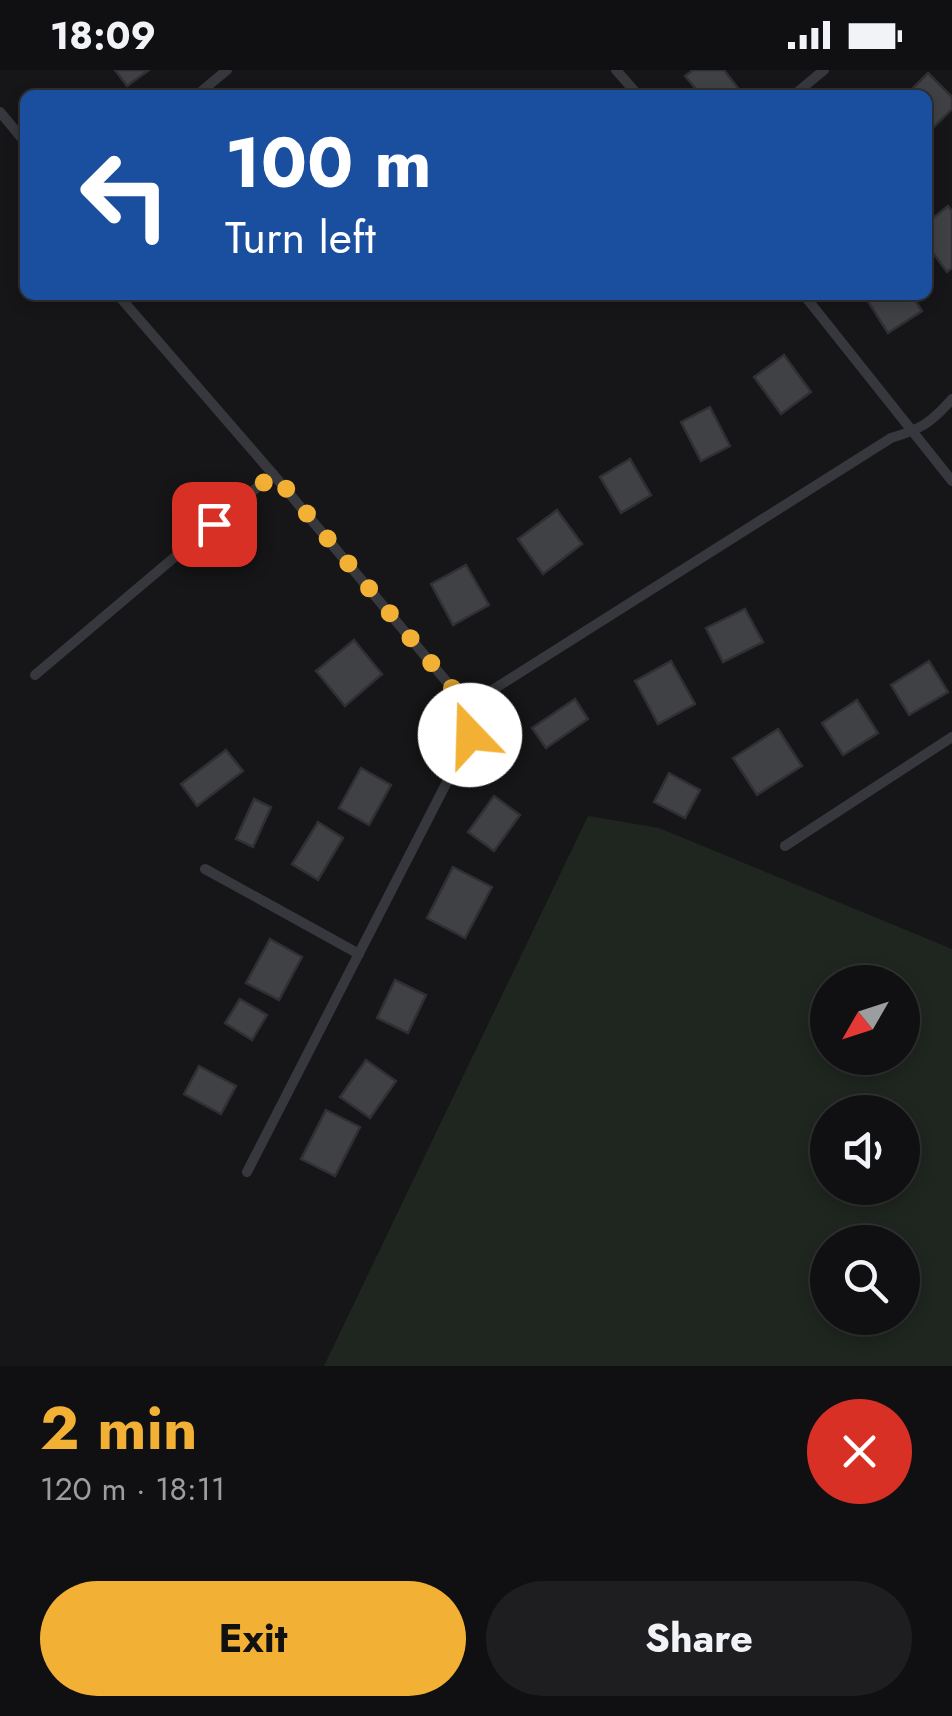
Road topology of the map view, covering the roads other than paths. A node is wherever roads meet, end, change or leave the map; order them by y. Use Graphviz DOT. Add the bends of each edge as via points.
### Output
graph roads {
  1 [pos="227,70"];
  2 [pos="616,70"];
  3 [pos="824,70"];
  4 [pos="203,90"];
  5 [pos="634,90"];
  6 [pos="800,90"];
  7 [pos="0,112"];
  8 [pos="20,136"];
  9 [pos="122,300"];
  10 [pos="808,300"];
  11 [pos="952,399"];
  12 [pos="914,431"];
  13 [pos="274,474"];
  14 [pos="952,481"];
  15 [pos="35,675"];
  16 [pos="467,706"];
  17 [pos="952,737"];
  18 [pos="785,846"];
  19 [pos="206,869"];
  20 [pos="359,954"];
  21 [pos="247,1172"];
  1 -- 4 [label="lane"];
  2 -- 5 [label="lane"];
  3 -- 6 [label="lane"];
  7 -- 8 [label="lane"];
  9 -- 13 [label="lane"];
  10 -- 12 [label="lane"];
  11 -- 12 [label="lane"];
  12 -- 14 [label="lane"];
  12 -- 16 [label="lane" via="890,438"];
  13 -- 15 [label="lane"];
  13 -- 16 [label="lane"];
  16 -- 20 [label="lane" via="470,735"];
  17 -- 18 [label="lane"];
  19 -- 20 [label="lane"];
  20 -- 21 [label="lane"];
}
